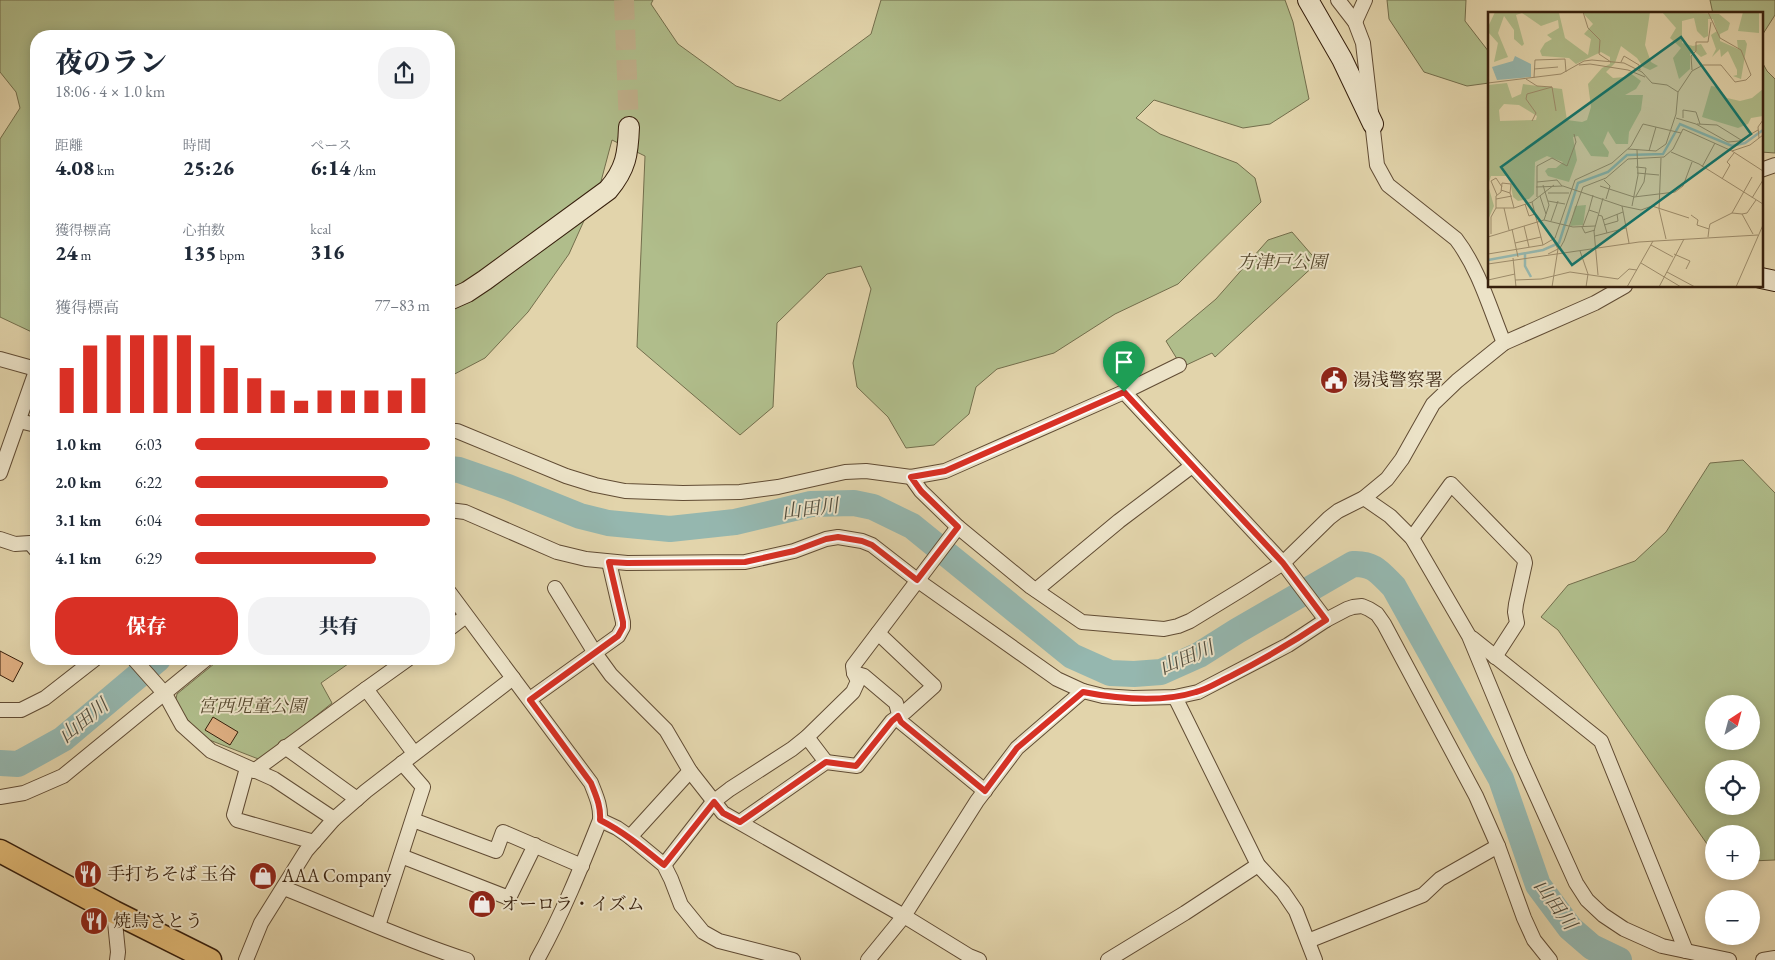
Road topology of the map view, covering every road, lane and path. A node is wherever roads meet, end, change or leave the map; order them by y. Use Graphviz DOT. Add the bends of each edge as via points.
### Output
graph roads {
  1 [pos="1308,0"];
  2 [pos="1338,0"];
  3 [pos="1365,0"];
  4 [pos="1354,22"];
  5 [pos="1372,124"];
  6 [pos="629,127"];
  7 [pos="1775,165"];
  8 [pos="1762,170"];
  9 [pos="1762,278"];
  10 [pos="1775,281"];
  11 [pos="1621,288"];
  12 [pos="455,297"];
  13 [pos="1504,343"];
  14 [pos="0,359"];
  15 [pos="1178,365"];
  16 [pos="30,368"];
  17 [pos="30,388"];
  18 [pos="1124,392"];
  19 [pos="19,421"];
  20 [pos="30,424"];
  21 [pos="455,431"];
  22 [pos="1192,466"];
  23 [pos="1,468"];
  24 [pos="911,477"];
  25 [pos="1364,498"];
  26 [pos="455,511"];
  27 [pos="955,530"];
  28 [pos="1412,538"];
  29 [pos="0,539"];
  30 [pos="30,544"];
  31 [pos="609,562"];
  32 [pos="1286,567"];
  33 [pos="919,577"];
  34 [pos="555,588"];
  35 [pos="1036,590"];
  36 [pos="455,600"];
  37 [pos="1322,615"];
  38 [pos="466,616"];
  39 [pos="455,624"];
  40 [pos="878,633"];
  41 [pos="1469,636"];
  42 [pos="595,653"];
  43 [pos="1495,656"];
  44 [pos="87,665"];
  45 [pos="139,665"];
  46 [pos="198,665"];
  47 [pos="400,665"];
  48 [pos="854,673"];
  49 [pos="513,678"];
  50 [pos="366,690"];
  51 [pos="162,692"];
  52 [pos="1083,692"];
  53 [pos="1174,697"];
  54 [pos="530,700"];
  55 [pos="0,710"];
  56 [pos="898,716"];
  57 [pos="807,737"];
  58 [pos="285,747"];
  59 [pos="414,753"];
  60 [pos="826,762"];
  61 [pos="402,763"];
  62 [pos="250,769"];
  63 [pos="690,771"];
  64 [pos="985,791"];
  65 [pos="0,797"];
  66 [pos="357,799"];
  67 [pos="714,802"];
  68 [pos="334,819"];
  69 [pos="413,820"];
  70 [pos="600,820"];
  71 [pos="740,822"];
  72 [pos="630,837"];
  73 [pos="314,842"];
  74 [pos="535,845"];
  75 [pos="1498,846"];
  76 [pos="0,851"];
  77 [pos="401,856"];
  78 [pos="1258,864"];
  79 [pos="664,865"];
  80 [pos="582,866"];
  81 [pos="284,888"];
  82 [pos="114,912"];
  83 [pos="904,916"];
  84 [pos="378,926"];
  85 [pos="1308,941"];
  86 [pos="1686,951"];
  87 [pos="1775,958"];
  88 [pos="117,960"];
  89 [pos="210,960"];
  90 [pos="246,960"];
  91 [pos="467,960"];
  92 [pos="538,960"];
  93 [pos="793,960"];
  94 [pos="868,960"];
  95 [pos="979,960"];
  96 [pos="1108,960"];
  97 [pos="1315,960"];
  98 [pos="1550,960"];
  99 [pos="1729,960"];
  100 [pos="1763,960"];
  1 -- 5 [label="street" via="1342,59"];
  2 -- 4 [label="street"];
  3 -- 4 [label="street"];
  4 -- 5 [label="street" via="1363,43"];
  5 -- 13 [label="street" via="1377,165 1388,185 1462,247"];
  6 -- 12 [label="street" via="625,163 618,179 608,190 485,280"];
  7 -- 8 [label="street"];
  9 -- 10 [label="street"];
  11 -- 13 [label="street"];
  13 -- 25 [label="street" via="1433,404 1394,470"];
  14 -- 16 [label="street"];
  15 -- 18 [label="street"];
  17 -- 19 [label="street"];
  18 -- 22 [label="street"];
  18 -- 24 [label="street" via="945,471"];
  19 -- 20 [label="street"];
  19 -- 23 [label="street"];
  21 -- 24 [label="street" via="566,476 625,491 740,492 866,470"];
  22 -- 32 [label="street"];
  22 -- 35 [label="street"];
  24 -- 27 [label="street"];
  25 -- 28 [label="street" via="1390,516"];
  25 -- 32 [label="street" via="1329,518"];
  26 -- 31 [label="street" via="465,512 557,552"];
  27 -- 33 [label="street"];
  27 -- 35 [label="street"];
  28 -- 41 [label="street"];
  28 -- 43 [label="street" via="1451,484 1524,559 1515,612 1517,623"];
  29 -- 30 [label="street"];
  31 -- 33 [label="street" via="745,562 838,537 872,545"];
  31 -- 42 [label="street" via="623,627 618,636"];
  32 -- 35 [label="street" via="1190,621 1164,629 1082,622"];
  32 -- 37 [label="street"];
  33 -- 40 [label="street"];
  33 -- 52 [label="street" via="1057,679"];
  34 -- 42 [label="street"];
  36 -- 38 [label="street"];
  37 -- 53 [label="street" via="1288,645 1198,692"];
  37 -- 75 [label="street" via="1362,606 1377,614 1476,796"];
  38 -- 39 [label="street"];
  38 -- 49 [label="street"];
  40 -- 48 [label="street" via="853,666"];
  40 -- 56 [label="street" via="934,686"];
  41 -- 43 [label="street"];
  41 -- 86 [label="street" via="1520,759 1586,900 1624,929 1662,946"];
  42 -- 54 [label="street"];
  42 -- 63 [label="street" via="610,674 666,730"];
  43 -- 86 [label="street" via="1601,741"];
  44 -- 55 [label="street" via="45,698 21,710"];
  45 -- 51 [label="street"];
  46 -- 51 [label="street"];
  47 -- 50 [label="street"];
  48 -- 56 [label="street" via="864,676 896,703"];
  48 -- 57 [label="street" via="858,681 856,688"];
  49 -- 54 [label="street"];
  49 -- 59 [label="street"];
  50 -- 58 [label="street"];
  50 -- 59 [label="street"];
  51 -- 62 [label="street" via="182,725 211,751"];
  51 -- 65 [label="street" via="63,776 24,793"];
  52 -- 53 [label="street" via="1133,698"];
  52 -- 64 [label="street" via="1017,748"];
  53 -- 78 [label="street"];
  54 -- 70 [label="street" via="591,783 597,797"];
  56 -- 60 [label="street" via="856,766"];
  56 -- 64 [label="street" via="901,722"];
  57 -- 60 [label="street"];
  57 -- 67 [label="street"];
  58 -- 62 [label="street"];
  58 -- 66 [label="street"];
  59 -- 61 [label="street"];
  60 -- 71 [label="street"];
  61 -- 66 [label="street"];
  61 -- 69 [label="street" via="423,787"];
  62 -- 68 [label="street" via="274,779"];
  62 -- 73 [label="street" via="234,815 237,820"];
  63 -- 67 [label="street"];
  63 -- 72 [label="street"];
  64 -- 83 [label="street"];
  66 -- 68 [label="street"];
  67 -- 71 [label="street" via="723,813"];
  67 -- 79 [label="street"];
  68 -- 73 [label="street"];
  69 -- 74 [label="street" via="496,851 503,832"];
  69 -- 77 [label="street"];
  70 -- 72 [label="street"];
  70 -- 80 [label="street"];
  71 -- 83 [label="street"];
  72 -- 79 [label="street"];
  73 -- 81 [label="street"];
  74 -- 77 [label="street" via="509,898"];
  74 -- 80 [label="street"];
  75 -- 85 [label="street" via="1440,879 1422,895"];
  75 -- 98 [label="street" via="1534,940"];
  76 -- 82 [label="main road"];
  77 -- 84 [label="street"];
  78 -- 85 [label="street" via="1296,911"];
  78 -- 96 [label="street"];
  79 -- 93 [label="street" via="681,905 703,932 719,941"];
  80 -- 92 [label="street"];
  81 -- 84 [label="street"];
  81 -- 90 [label="street" via="261,923"];
  82 -- 88 [label="street"];
  82 -- 89 [label="main road"];
  83 -- 94 [label="street"];
  83 -- 95 [label="street"];
  84 -- 91 [label="street"];
  85 -- 97 [label="street"];
  86 -- 99 [label="street"];
  87 -- 100 [label="street"];
}
